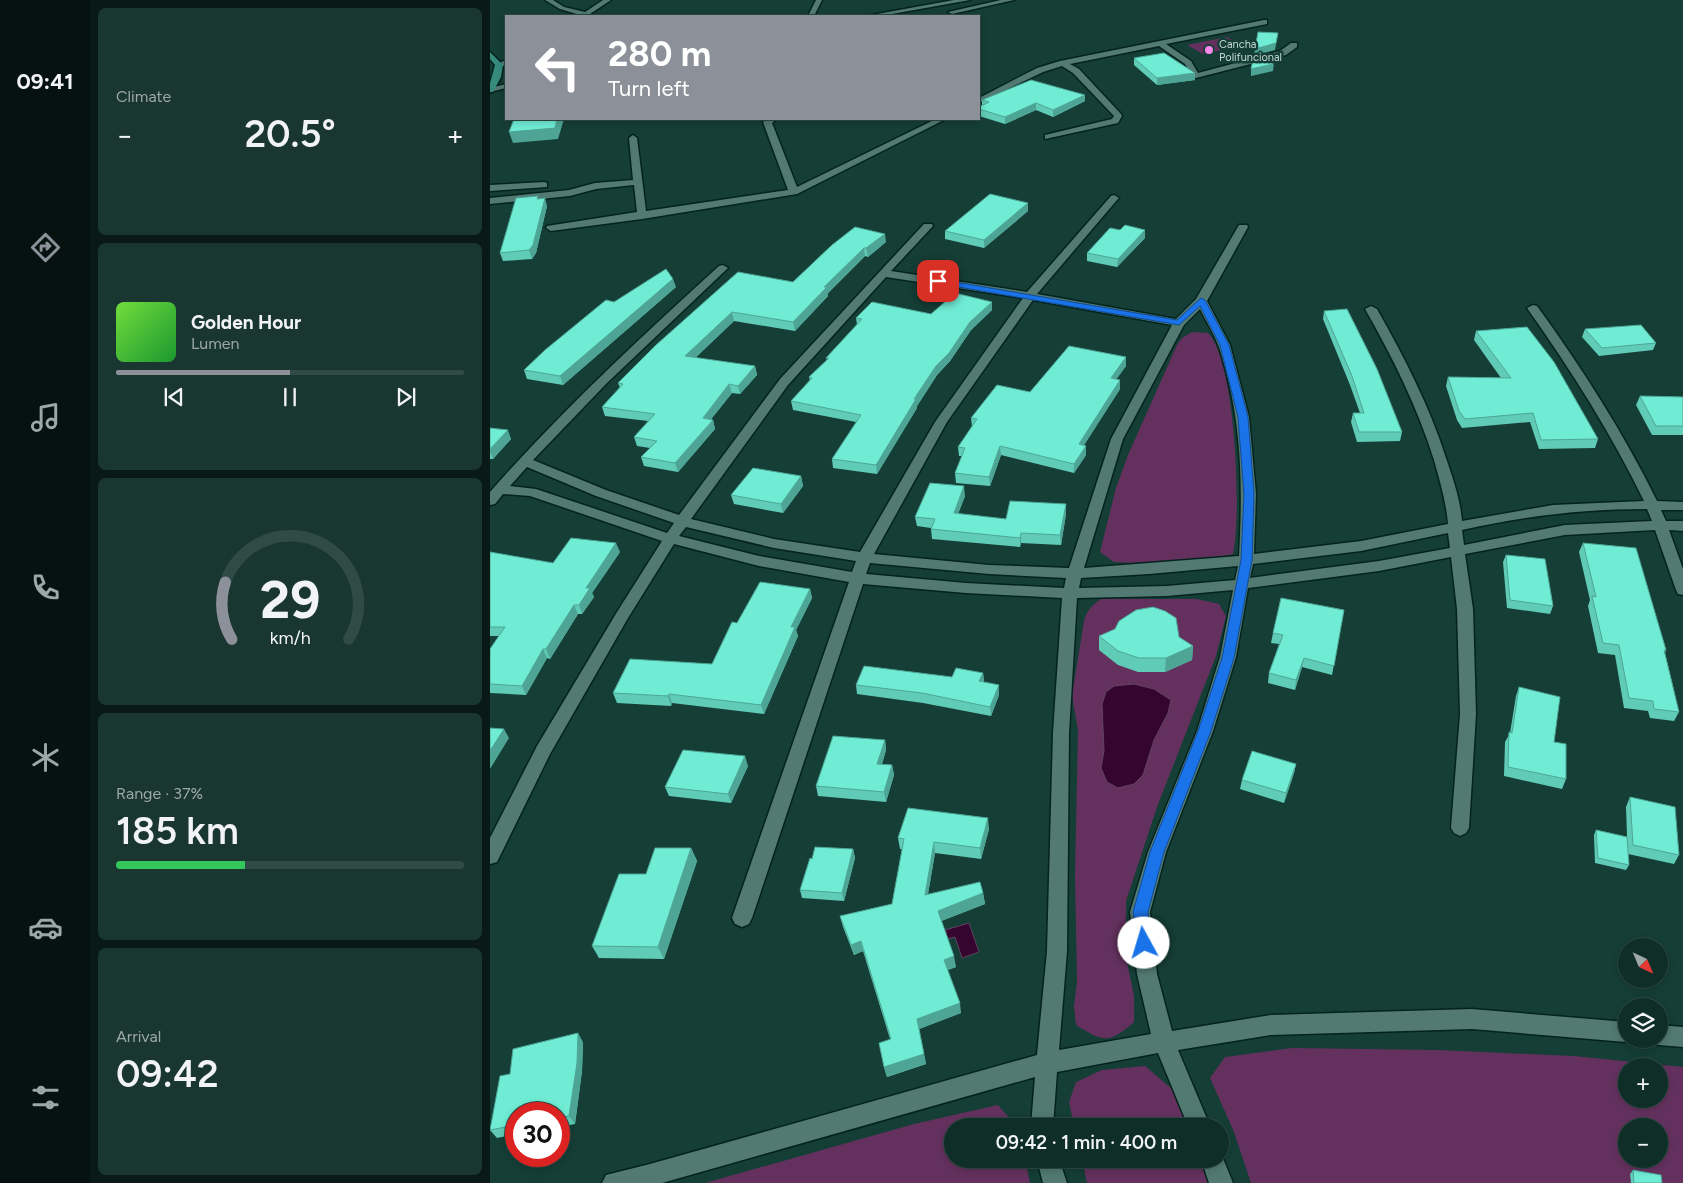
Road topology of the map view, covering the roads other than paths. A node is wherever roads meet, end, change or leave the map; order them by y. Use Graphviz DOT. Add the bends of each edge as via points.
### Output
graph roads {
  1 [pos="548,0"];
  2 [pos="608,0"];
  3 [pos="819,0"];
  4 [pos="967,0"];
  5 [pos="1011,0"];
  6 [pos="939,3"];
  7 [pos="947,13"];
  8 [pos="584,15"];
  9 [pos="812,15"];
  10 [pos="875,15"];
  11 [pos="1264,22"];
  12 [pos="1160,43"];
  13 [pos="1294,45"];
  14 [pos="490,54"];
  15 [pos="1063,63"];
  16 [pos="502,67"];
  17 [pos="505,86"];
  18 [pos="490,90"];
  19 [pos="980,100"];
  20 [pos="771,120"];
  21 [pos="940,120"];
  22 [pos="1048,137"];
  23 [pos="633,138"];
  24 [pos="638,182"];
  25 [pos="595,186"];
  26 [pos="490,188"];
  27 [pos="794,192"];
  28 [pos="1114,198"];
  29 [pos="490,201"];
  30 [pos="642,216"];
  31 [pos="928,226"];
  32 [pos="1243,227"];
  33 [pos="551,228"];
  34 [pos="723,268"];
  35 [pos="883,273"];
  36 [pos="1030,296"];
  37 [pos="1201,300"];
  38 [pos="1533,308"];
  39 [pos="1371,309"];
  40 [pos="1179,323"];
  41 [pos="524,461"];
  42 [pos="494,496"];
  43 [pos="1652,505"];
  44 [pos="1683,506"];
  45 [pos="682,521"];
  46 [pos="1660,525"];
  47 [pos="1683,526"];
  48 [pos="1454,527"];
  49 [pos="671,539"];
  50 [pos="1456,552"];
  51 [pos="864,558"];
  52 [pos="1246,560"];
  53 [pos="1075,573"];
  54 [pos="857,578"];
  55 [pos="1242,584"];
  56 [pos="1683,590"];
  57 [pos="1070,593"];
  58 [pos="1460,828"];
  59 [pos="490,856"];
  60 [pos="742,918"];
  61 [pos="1618,1031"];
  62 [pos="1668,1035"];
  63 [pos="1683,1036"];
  64 [pos="1164,1042"];
  65 [pos="1047,1063"];
  66 [pos="1043,1118"];
  67 [pos="1196,1118"];
  68 [pos="1051,1168"];
  69 [pos="1215,1168"];
  70 [pos="614,1183"];
  71 [pos="1055,1183"];
  72 [pos="1221,1183"];
  1 -- 8 [label="street"];
  2 -- 8 [label="street"];
  3 -- 9 [label="street"];
  4 -- 6 [label="street"];
  5 -- 7 [label="street"];
  6 -- 10 [label="street"];
  11 -- 12 [label="street"];
  12 -- 13 [label="street" via="1188,63 1196,76 1283,52"];
  12 -- 15 [label="street"];
  14 -- 16 [label="main road"];
  15 -- 19 [label="street" via="1040,70"];
  15 -- 22 [label="street" via="1076,72 1118,116 1115,121"];
  16 -- 18 [label="main road"];
  17 -- 18 [label="street"];
  20 -- 27 [label="street" via="767,122"];
  21 -- 27 [label="street"];
  23 -- 24 [label="street"];
  24 -- 25 [label="street"];
  24 -- 30 [label="street"];
  25 -- 26 [label="street"];
  25 -- 29 [label="street" via="570,193"];
  27 -- 30 [label="street"];
  28 -- 36 [label="street"];
  30 -- 33 [label="street"];
  31 -- 35 [label="street"];
  32 -- 37 [label="street"];
  34 -- 41 [label="street"];
  35 -- 36 [label="street"];
  35 -- 45 [label="street" via="784,382"];
  36 -- 40 [label="street"];
  36 -- 51 [label="street" via="941,422"];
  37 -- 40 [label="street"];
  37 -- 52 [label="street" via="1224,345 1243,417 1249,494"];
  38 -- 43 [label="street" via="1578,370"];
  39 -- 48 [label="street" via="1403,366 1429,424 1454,500"];
  40 -- 53 [label="street" via="1117,439"];
  41 -- 42 [label="street"];
  41 -- 45 [label="street" via="595,492"];
  42 -- 49 [label="street" via="530,492"];
  43 -- 44 [label="street"];
  43 -- 46 [label="street"];
  43 -- 48 [label="street" via="1551,510"];
  45 -- 49 [label="street"];
  45 -- 51 [label="street" via="773,543"];
  46 -- 47 [label="street"];
  46 -- 50 [label="street" via="1565,530"];
  46 -- 56 [label="street"];
  48 -- 50 [label="street"];
  48 -- 52 [label="street" via="1366,545"];
  49 -- 54 [label="street" via="759,561"];
  49 -- 59 [label="street" via="543,751"];
  50 -- 55 [label="street"];
  50 -- 58 [label="street" via="1465,609 1468,714"];
  51 -- 53 [label="street"];
  51 -- 54 [label="street"];
  52 -- 53 [label="street"];
  52 -- 55 [label="street"];
  53 -- 57 [label="street"];
  54 -- 57 [label="street"];
  54 -- 60 [label="street"];
  55 -- 57 [label="street" via="1167,591"];
  55 -- 64 [label="street" via="1228,658 1205,731 1157,852 1140,912 1147,974"];
  57 -- 65 [label="street" via="1061,733 1057,951"];
  61 -- 64 [label="street" via="1472,1020 1271,1025"];
  62 -- 63 [label="street"];
  64 -- 65 [label="street"];
  64 -- 67 [label="street"];
  65 -- 66 [label="street"];
  65 -- 70 [label="street"];
  68 -- 71 [label="street"];
  69 -- 72 [label="street"];
}
